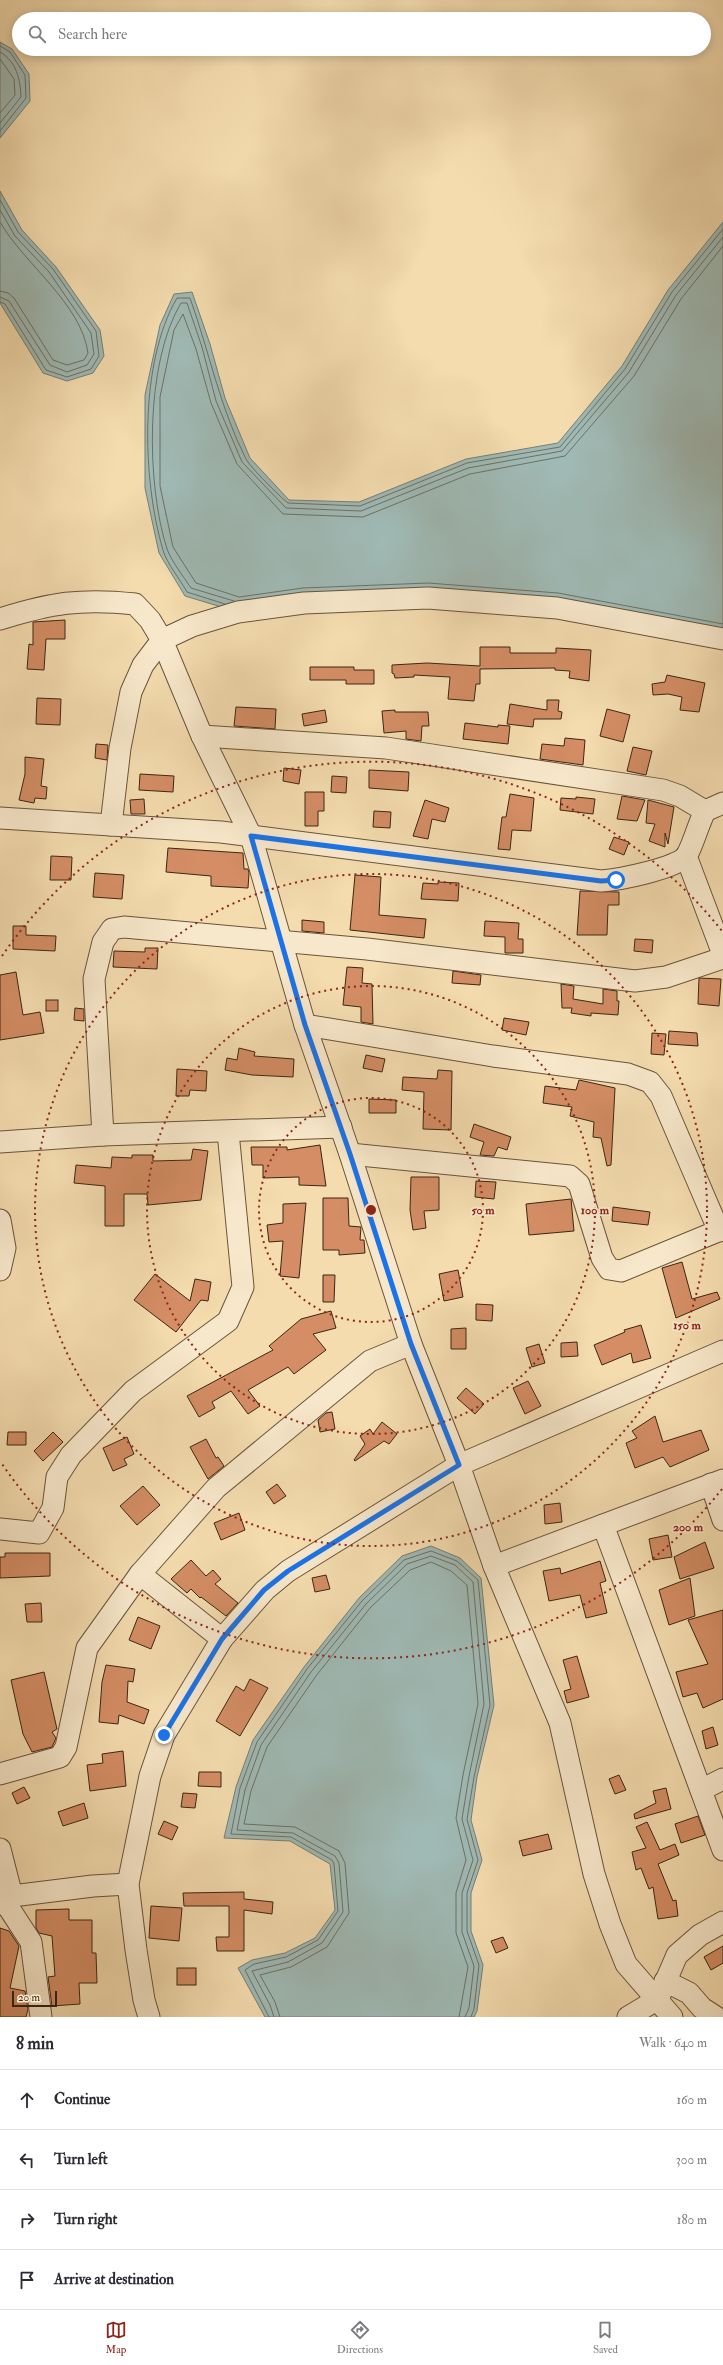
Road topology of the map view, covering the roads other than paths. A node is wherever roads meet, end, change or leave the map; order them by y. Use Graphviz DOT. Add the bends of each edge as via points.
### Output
graph roads {
  1 [pos="0,619"];
  2 [pos="723,639"];
  3 [pos="162,640"];
  4 [pos="202,736"];
  5 [pos="714,807"];
  6 [pos="0,818"];
  7 [pos="112,825"];
  8 [pos="251,836"];
  9 [pos="686,856"];
  10 [pos="280,941"];
  11 [pos="723,954"];
  12 [pos="723,958"];
  13 [pos="305,1025"];
  14 [pos="341,1127"];
  15 [pos="228,1132"];
  16 [pos="103,1135"];
  17 [pos="0,1142"];
  18 [pos="350,1154"];
  19 [pos="0,1220"];
  20 [pos="721,1230"];
  21 [pos="0,1270"];
  22 [pos="411,1344"];
  23 [pos="723,1351"];
  24 [pos="459,1465"];
  25 [pos="717,1482"];
  26 [pos="723,1520"];
  27 [pos="603,1525"];
  28 [pos="0,1529"];
  29 [pos="494,1566"];
  30 [pos="140,1574"];
  31 [pos="222,1639"];
  32 [pos="0,1774"];
  33 [pos="723,1779"];
  34 [pos="701,1790"];
  35 [pos="0,1849"];
  36 [pos="723,1850"];
  37 [pos="128,1884"];
  38 [pos="5,1901"];
  39 [pos="723,1922"];
  40 [pos="662,1990"];
  41 [pos="41,2017"];
  42 [pos="149,2017"];
  43 [pos="628,2017"];
  44 [pos="672,2017"];
  45 [pos="716,2017"];
  1 -- 3 [label="street" via="42,606 77,601 135,604"];
  2 -- 3 [label="street" via="557,608 428,598 304,603 238,612 192,626"];
  3 -- 4 [label="street"];
  3 -- 7 [label="street" via="143,665 131,692 120,748"];
  4 -- 5 [label="street" via="401,750 663,790"];
  4 -- 8 [label="street"];
  5 -- 9 [label="street"];
  6 -- 7 [label="street"];
  7 -- 8 [label="street"];
  8 -- 9 [label="street" via="601,881 616,880 677,863"];
  8 -- 10 [label="street"];
  9 -- 11 [label="street"];
  10 -- 12 [label="street" via="635,981 666,977"];
  10 -- 13 [label="street"];
  10 -- 16 [label="street" via="124,926 112,929 103,942 94,979"];
  13 -- 14 [label="street"];
  13 -- 20 [label="street" via="494,1056 628,1074 650,1082 661,1096"];
  14 -- 15 [label="street"];
  14 -- 18 [label="street"];
  15 -- 16 [label="street"];
  15 -- 28 [label="street" via="243,1287 228,1321 133,1391 71,1455 57,1477 53,1508 39,1532"];
  16 -- 17 [label="street"];
  18 -- 20 [label="street" via="570,1176 579,1184 602,1258 609,1269 621,1271"];
  18 -- 22 [label="street"];
  19 -- 21 [label="street" via="5,1248"];
  22 -- 24 [label="street"];
  22 -- 30 [label="street" via="370,1361 216,1488"];
  23 -- 24 [label="street"];
  24 -- 29 [label="street"];
  24 -- 31 [label="street" via="288,1571 264,1590"];
  25 -- 26 [label="street"];
  25 -- 27 [label="street"];
  27 -- 29 [label="street"];
  27 -- 34 [label="street"];
  29 -- 40 [label="street" via="560,1723 594,1874 610,1924 626,1964"];
  30 -- 31 [label="street"];
  30 -- 32 [label="street" via="87,1648 66,1747 60,1757"];
  31 -- 37 [label="street" via="164,1735 150,1776"];
  33 -- 34 [label="street"];
  34 -- 36 [label="street"];
  35 -- 38 [label="street"];
  37 -- 38 [label="street" via="92,1886"];
  37 -- 42 [label="street" via="136,1950"];
  38 -- 41 [label="street" via="31,1942"];
  39 -- 40 [label="street" via="700,1935 677,1955"];
  40 -- 43 [label="street"];
  40 -- 44 [label="street"];
  40 -- 45 [label="street" via="689,1993 702,2008"];
}
